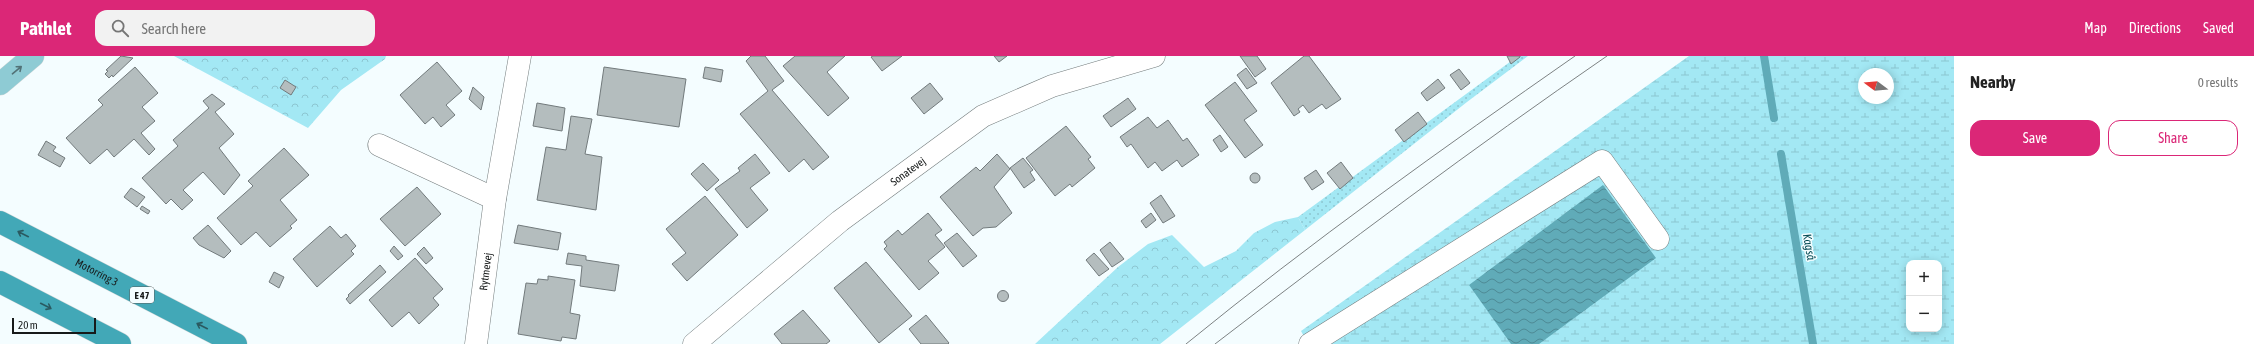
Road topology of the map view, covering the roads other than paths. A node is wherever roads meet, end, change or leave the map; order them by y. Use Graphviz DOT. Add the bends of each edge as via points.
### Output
graph roads {
  1 [pos="34,56"];
  2 [pos="520,56"];
  3 [pos="1154,56"];
  4 [pos="0,84"];
  5 [pos="379,145"];
  6 [pos="495,199"];
  7 [pos="0,222"];
  8 [pos="1658,239"];
  9 [pos="6,285"];
  10 [pos="120,344"];
  11 [pos="236,344"];
  12 [pos="476,344"];
  13 [pos="694,344"];
  14 [pos="1310,344"];
  4 -- 1 [label="main road, one-way"];
  2 -- 6 [label="street, Rytmevej"];
  3 -- 13 [label="street, Sonatevej" via="1052,86 982,116 840,221"];
  5 -- 6 [label="street"];
  6 -- 12 [label="street, Rytmevej"];
  11 -- 7 [label="highway, Motorring 3 / E 47, one-way"];
  8 -- 14 [label="street" via="1602,161"];
  9 -- 10 [label="highway, one-way"];
}
